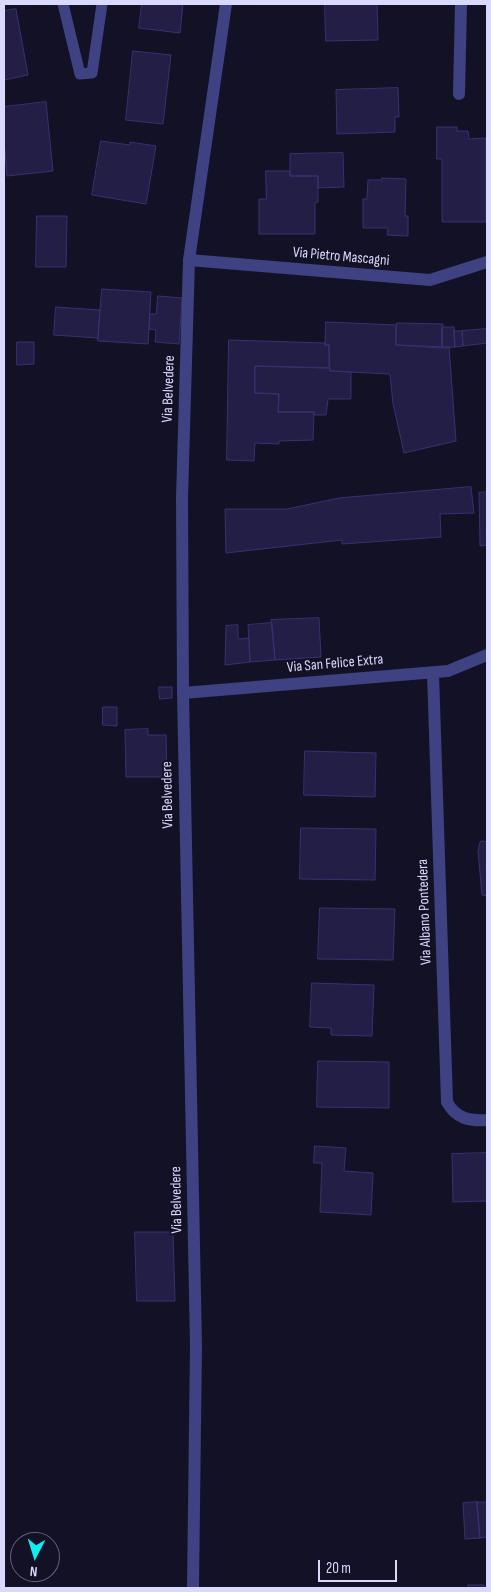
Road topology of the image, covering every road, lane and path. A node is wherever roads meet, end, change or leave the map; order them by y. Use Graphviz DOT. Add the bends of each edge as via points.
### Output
graph roads {
  1 [pos="63,4"];
  2 [pos="102,4"];
  3 [pos="226,4"];
  4 [pos="461,4"];
  5 [pos="459,94"];
  6 [pos="189,260"];
  7 [pos="487,262"];
  8 [pos="487,655"];
  9 [pos="432,672"];
  10 [pos="183,693"];
  11 [pos="487,1120"];
  12 [pos="193,1588"];
  1 -- 2 [label="lane" via="80,74 92,73"];
  3 -- 6 [label="street, Via Belvedere"];
  4 -- 5 [label="street"];
  6 -- 7 [label="street, Via Pietro Mascagni" via="430,280"];
  6 -- 10 [label="street, Via Belvedere" via="182,498"];
  8 -- 9 [label="street, Via San Felice Extra" via="448,671"];
  9 -- 10 [label="street, Via San Felice Extra"];
  9 -- 11 [label="street, Via Albano Pontedera" via="447,1102 463,1118"];
  10 -- 12 [label="street, Via Belvedere" via="196,1345"];
}
